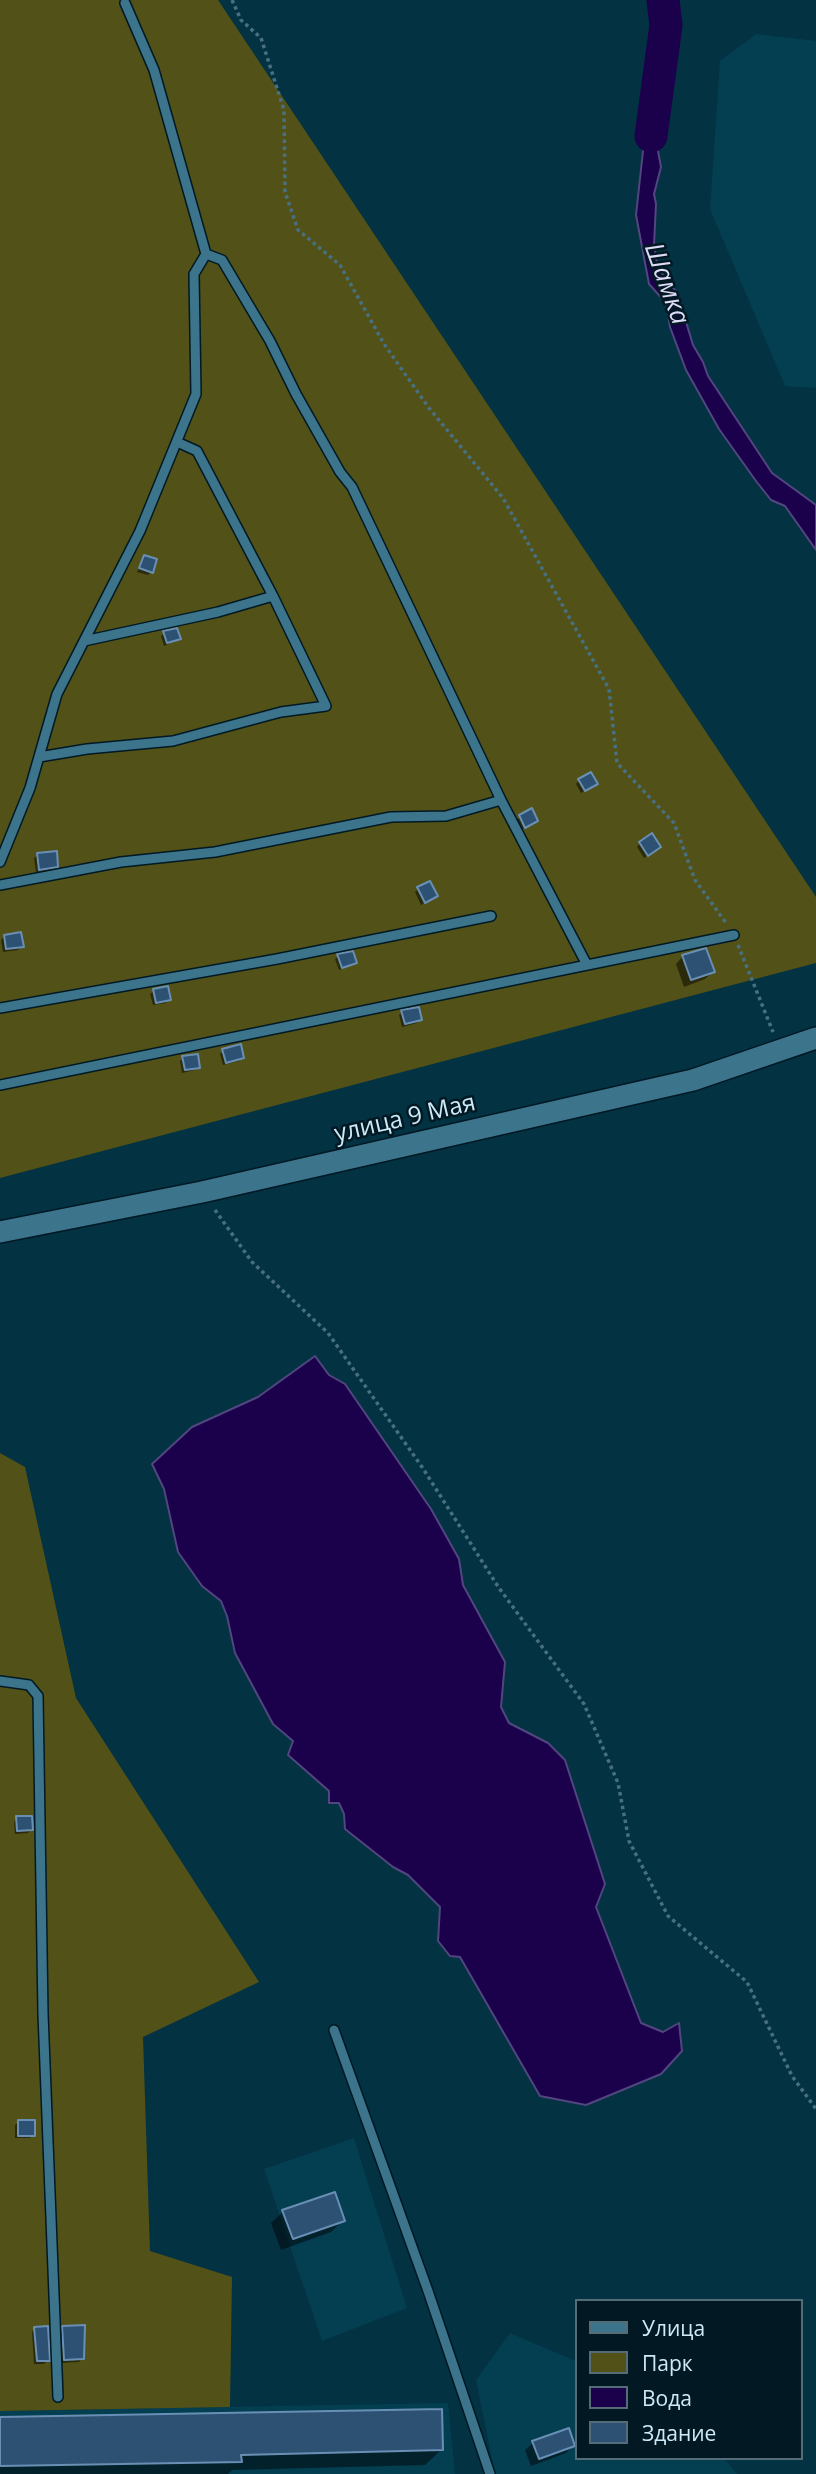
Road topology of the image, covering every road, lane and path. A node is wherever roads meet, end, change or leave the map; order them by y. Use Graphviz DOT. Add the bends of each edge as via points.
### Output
graph roads {
  1 [pos="232,0"];
  2 [pos="125,3"];
  3 [pos="206,254"];
  4 [pos="177,442"];
  5 [pos="272,596"];
  6 [pos="84,641"];
  7 [pos="39,757"];
  8 [pos="500,800"];
  9 [pos="0,862"];
  10 [pos="0,885"];
  11 [pos="491,916"];
  12 [pos="734,935"];
  13 [pos="587,965"];
  14 [pos="0,1008"];
  15 [pos="816,1038"];
  16 [pos="780,1050"];
  17 [pos="0,1085"];
  18 [pos="202,1192"];
  19 [pos="0,1232"];
  20 [pos="0,1681"];
  21 [pos="334,2030"];
  22 [pos="816,2109"];
  23 [pos="58,2397"];
  24 [pos="490,2474"];
  1 -- 12 [label="path" via="241,20 261,38 284,110 285,192 298,230 340,265 384,344 503,499 609,689 617,763 674,823 695,880"];
  2 -- 3 [label="lane" via="154,70"];
  3 -- 4 [label="lane" via="194,274 196,394"];
  3 -- 8 [label="lane" via="222,260 352,487"];
  4 -- 5 [label="lane" via="197,452"];
  4 -- 6 [label="lane" via="140,531"];
  5 -- 6 [label="lane"];
  5 -- 7 [label="lane" via="326,706 281,712 173,741"];
  6 -- 7 [label="lane" via="57,694"];
  7 -- 9 [label="lane"];
  8 -- 10 [label="lane" via="446,816 391,817 215,852 121,862"];
  8 -- 13 [label="lane"];
  11 -- 14 [label="lane"];
  12 -- 13 [label="lane"];
  12 -- 16 [label="path"];
  13 -- 17 [label="lane"];
  15 -- 16 [label="main road, улица 9 Мая"];
  16 -- 18 [label="main road, улица 9 Мая" via="693,1080"];
  18 -- 19 [label="main road, улица 9 Мая"];
  18 -- 22 [label="path" via="252,1262 328,1333 499,1588 584,1704 618,1783 629,1841 668,1916 747,1982 792,2076"];
  20 -- 23 [label="lane" via="29,1685 38,1696 43,2014"];
  21 -- 24 [label="lane"];
}
